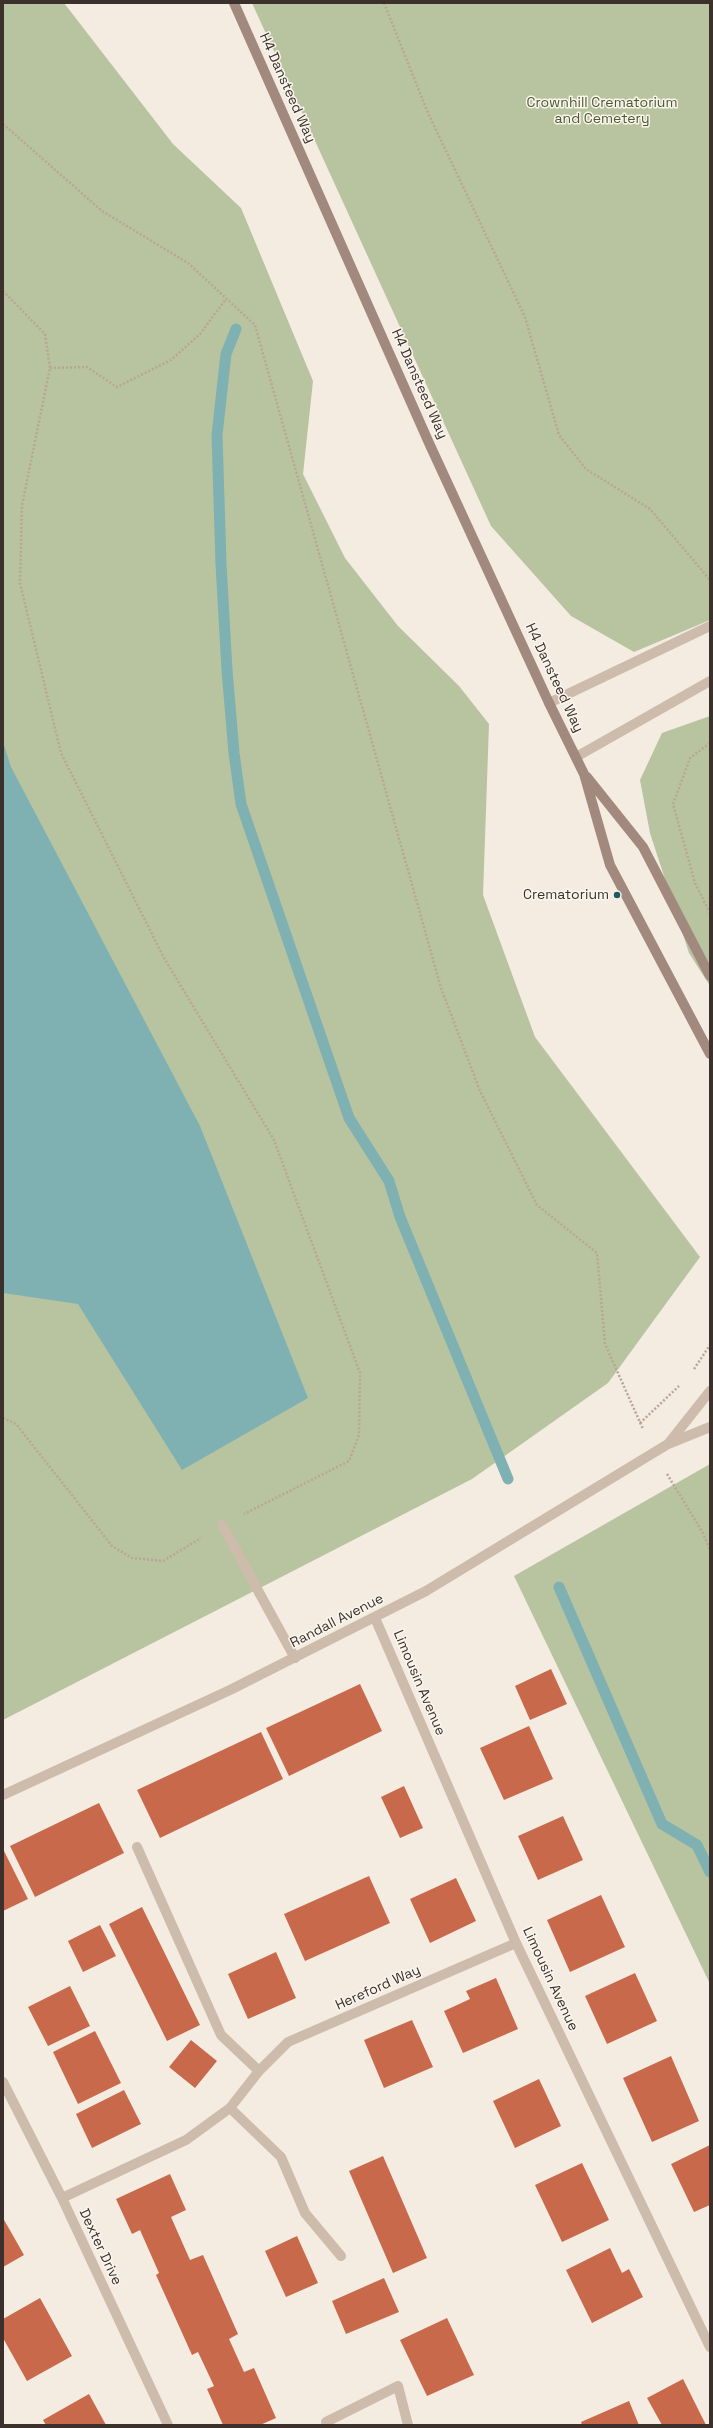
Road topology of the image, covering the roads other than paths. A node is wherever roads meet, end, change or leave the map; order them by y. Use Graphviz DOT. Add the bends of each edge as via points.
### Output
graph roads {
  1 [pos="234,3"];
  2 [pos="710,626"];
  3 [pos="710,681"];
  4 [pos="549,703"];
  5 [pos="576,757"];
  6 [pos="584,774"];
  7 [pos="710,976"];
  8 [pos="710,1054"];
  9 [pos="710,1391"];
  10 [pos="706,1398"];
  11 [pos="710,1427"];
  12 [pos="668,1444"];
  13 [pos="222,1524"];
  14 [pos="375,1618"];
  15 [pos="295,1658"];
  16 [pos="3,1794"];
  17 [pos="137,1847"];
  18 [pos="516,1943"];
  19 [pos="259,2071"];
  20 [pos="3,2082"];
  21 [pos="230,2108"];
  22 [pos="62,2198"];
  23 [pos="341,2256"];
  24 [pos="710,2346"];
  25 [pos="326,2422"];
  26 [pos="168,2425"];
  27 [pos="408,2425"];
  1 -- 4 [label="street, H4 Dansteed Way" via="429,443"];
  2 -- 4 [label="street"];
  3 -- 5 [label="street"];
  4 -- 5 [label="street, H4 Dansteed Way"];
  5 -- 6 [label="street, H4 Dansteed Way"];
  6 -- 7 [label="street, H4 Dansteed Way" via="643,846"];
  6 -- 8 [label="street, H4 Dansteed Way" via="610,865"];
  9 -- 10 [label="street, Randall Avenue"];
  10 -- 12 [label="street, Randall Avenue"];
  11 -- 12 [label="street, Randall Avenue"];
  12 -- 14 [label="street, Randall Avenue" via="426,1592"];
  13 -- 15 [label="street"];
  14 -- 15 [label="street, Randall Avenue"];
  14 -- 18 [label="street, Limousin Avenue"];
  15 -- 16 [label="street, Randall Avenue"];
  17 -- 19 [label="street" via="221,2035"];
  18 -- 19 [label="street, Hereford Way" via="288,2042"];
  18 -- 24 [label="street, Limousin Avenue"];
  19 -- 21 [label="street, Hereford Way"];
  20 -- 22 [label="street, Dexter Drive"];
  21 -- 22 [label="street, Hereford Way" via="186,2140"];
  21 -- 23 [label="street" via="281,2157 305,2213"];
  22 -- 26 [label="street, Dexter Drive"];
  25 -- 27 [label="street" via="398,2386"];
}
